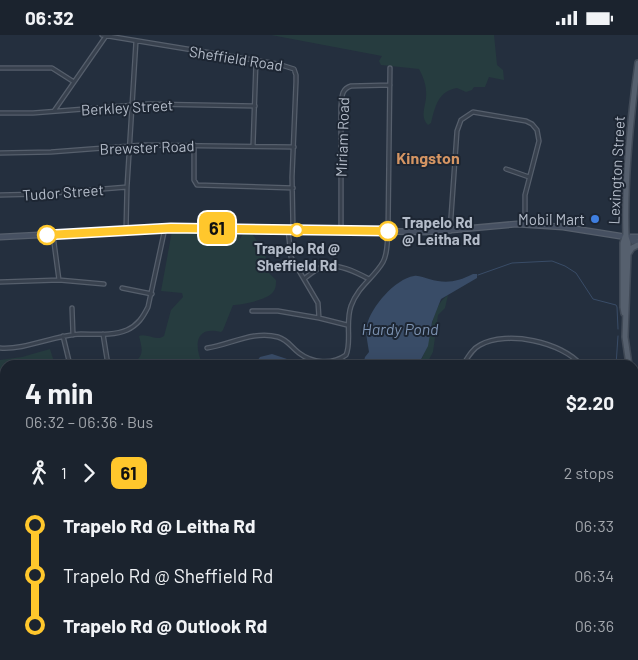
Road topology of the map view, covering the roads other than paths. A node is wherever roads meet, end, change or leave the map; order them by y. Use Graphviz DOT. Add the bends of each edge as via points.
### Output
graph roads {
  1 [pos="104,35"];
  2 [pos="136,41"];
  3 [pos="256,61"];
  4 [pos="638,63"];
  5 [pos="0,68"];
  6 [pos="390,68"];
  7 [pos="74,82"];
  8 [pos="390,85"];
  9 [pos="132,105"];
  10 [pos="254,106"];
  11 [pos="54,111"];
  12 [pos="0,113"];
  13 [pos="194,145"];
  14 [pos="130,146"];
  15 [pos="252,147"];
  16 [pos="294,147"];
  17 [pos="0,153"];
  18 [pos="506,169"];
  19 [pos="529,177"];
  20 [pos="127,187"];
  21 [pos="293,188"];
  22 [pos="0,195"];
  23 [pos="526,225"];
  24 [pos="165,228"];
  25 [pos="291,229"];
  26 [pos="126,230"];
  27 [pos="341,231"];
  28 [pos="388,231"];
  29 [pos="450,231"];
  30 [pos="53,235"];
  31 [pos="0,237"];
  32 [pos="626,237"];
  33 [pos="638,237"];
  34 [pos="638,243"];
  35 [pos="628,254"];
  36 [pos="304,279"];
  37 [pos="369,279"];
  38 [pos="59,280"];
  39 [pos="0,282"];
  40 [pos="104,284"];
  41 [pos="122,288"];
  42 [pos="152,294"];
  43 [pos="72,308"];
  44 [pos="252,311"];
  45 [pos="625,316"];
  46 [pos="320,318"];
  47 [pos="347,325"];
  48 [pos="104,334"];
  49 [pos="74,335"];
  50 [pos="63,336"];
  51 [pos="0,348"];
  52 [pos="206,348"];
  53 [pos="69,360"];
  54 [pos="107,360"];
  55 [pos="318,360"];
  56 [pos="337,360"];
  57 [pos="467,360"];
  58 [pos="576,360"];
  59 [pos="628,360"];
  1 -- 2 [label="street, Sheffield Road"];
  1 -- 7 [label="street"];
  2 -- 3 [label="street, Sheffield Road"];
  2 -- 9 [label="street"];
  3 -- 10 [label="street"];
  3 -- 16 [label="street, Sheffield Road" via="290,67 296,72"];
  4 -- 32 [label="main road, Lexington Street" via="626,176"];
  5 -- 7 [label="street" via="52,68"];
  6 -- 8 [label="street"];
  7 -- 11 [label="street"];
  8 -- 27 [label="street, Miriam Road" via="351,86 343,92"];
  8 -- 28 [label="street"];
  9 -- 10 [label="street, Berkley Street"];
  9 -- 11 [label="street, Berkley Street"];
  9 -- 14 [label="street"];
  10 -- 15 [label="street"];
  11 -- 12 [label="street, Berkley Street"];
  13 -- 14 [label="street, Brewster Road"];
  13 -- 15 [label="street, Brewster Road"];
  13 -- 21 [label="street" via="194,180 197,185"];
  14 -- 17 [label="street, Brewster Road"];
  14 -- 20 [label="street"];
  15 -- 16 [label="street, Brewster Road"];
  16 -- 21 [label="street, Sheffield Road"];
  18 -- 19 [label="street"];
  19 -- 23 [label="street" via="525,195"];
  19 -- 29 [label="street" via="539,141 532,124 481,112 468,114 461,120 457,131"];
  20 -- 22 [label="street, Tudor Street" via="42,195"];
  20 -- 26 [label="street"];
  21 -- 25 [label="street, Sheffield Road"];
  23 -- 29 [label="main road"];
  23 -- 32 [label="main road"];
  24 -- 25 [label="main road"];
  24 -- 26 [label="main road"];
  24 -- 42 [label="street"];
  25 -- 27 [label="main road"];
  25 -- 36 [label="street, Sheffield Road" via="291,257"];
  26 -- 30 [label="main road"];
  27 -- 28 [label="main road"];
  28 -- 29 [label="main road"];
  28 -- 37 [label="street" via="385,258"];
  30 -- 31 [label="main road"];
  30 -- 38 [label="street"];
  32 -- 33 [label="main road"];
  32 -- 34 [label="main road"];
  32 -- 35 [label="main road, Lexington Street"];
  32 -- 45 [label="main road, Lexington Street" via="623,243"];
  34 -- 35 [label="main road"];
  35 -- 45 [label="main road, Lexington Street"];
  36 -- 37 [label="street" via="329,265"];
  36 -- 46 [label="street, Sheffield Road" via="318,303"];
  37 -- 47 [label="street" via="352,304"];
  38 -- 39 [label="street"];
  38 -- 40 [label="street"];
  41 -- 42 [label="street"];
  42 -- 48 [label="street" via="143,317 129,329"];
  43 -- 49 [label="street"];
  44 -- 46 [label="street" via="278,311"];
  45 -- 59 [label="main road, Lexington Street"];
  46 -- 47 [label="street"];
  47 -- 56 [label="street" via="347,351"];
  48 -- 49 [label="street"];
  48 -- 54 [label="street"];
  49 -- 50 [label="street"];
  50 -- 51 [label="street" via="16,348"];
  50 -- 53 [label="street"];
  52 -- 55 [label="street" via="253,335 268,335 288,341 300,354"];
  57 -- 58 [label="street" via="479,345 512,339 554,347"];
}
